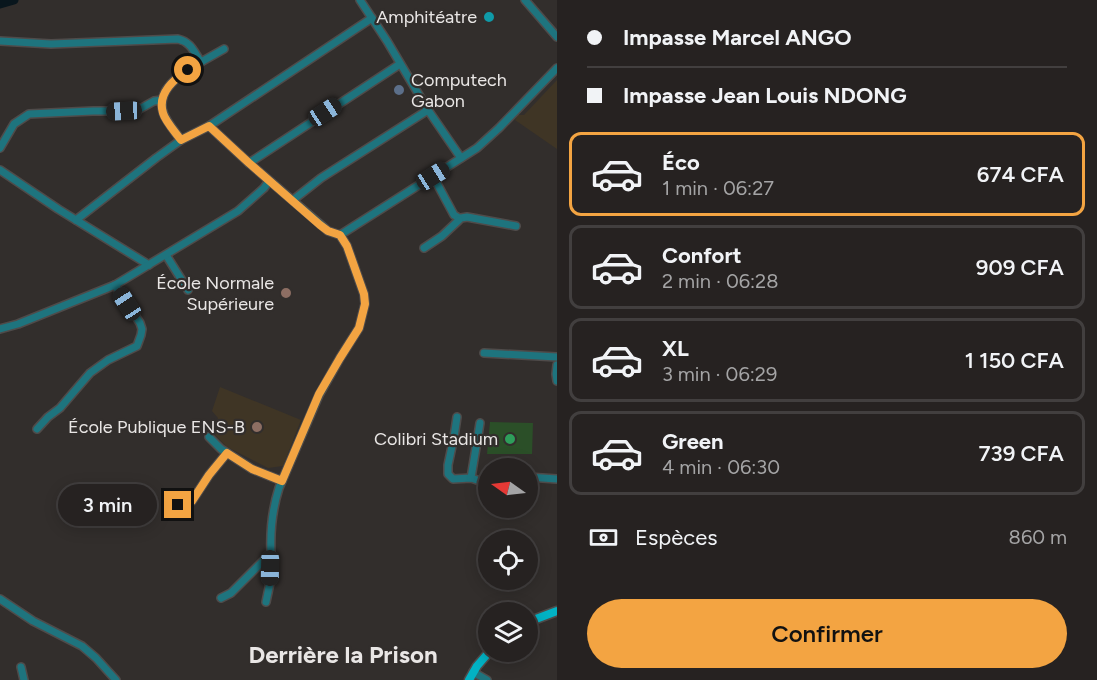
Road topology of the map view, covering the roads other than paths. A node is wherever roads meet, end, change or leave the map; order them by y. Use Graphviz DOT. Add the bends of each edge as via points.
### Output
graph roads {
  1 [pos="360,0"];
  2 [pos="525,0"];
  3 [pos="372,18"];
  4 [pos="557,37"];
  5 [pos="0,41"];
  6 [pos="224,49"];
  7 [pos="201,62"];
  8 [pos="400,64"];
  9 [pos="557,68"];
  10 [pos="162,100"];
  11 [pos="428,110"];
  12 [pos="209,126"];
  13 [pos="181,140"];
  14 [pos="0,148"];
  15 [pos="461,158"];
  16 [pos="249,163"];
  17 [pos="0,170"];
  18 [pos="433,176"];
  19 [pos="269,181"];
  20 [pos="293,200"];
  21 [pos="460,219"];
  22 [pos="76,220"];
  23 [pos="516,226"];
  24 [pos="340,235"];
  25 [pos="424,248"];
  26 [pos="166,255"];
  27 [pos="149,265"];
  28 [pos="114,285"];
  29 [pos="188,290"];
  30 [pos="0,329"];
  31 [pos="484,353"];
  32 [pos="557,357"];
  33 [pos="557,365"];
  34 [pos="557,381"];
  35 [pos="457,417"];
  36 [pos="480,423"];
  37 [pos="38,429"];
  38 [pos="209,437"];
  39 [pos="227,453"];
  40 [pos="471,478"];
  41 [pos="538,478"];
  42 [pos="557,479"];
  43 [pos="478,480"];
  44 [pos="281,484"];
  45 [pos="178,505"];
  46 [pos="271,553"];
  47 [pos="220,598"];
  48 [pos="0,599"];
  49 [pos="266,602"];
  50 [pos="557,611"];
  51 [pos="538,618"];
  52 [pos="482,662"];
  53 [pos="21,667"];
  54 [pos="471,676"];
  55 [pos="24,680"];
  56 [pos="116,680"];
  57 [pos="487,680"];
  1 -- 3 [label="street"];
  2 -- 4 [label="street"];
  3 -- 8 [label="street"];
  3 -- 12 [label="street"];
  5 -- 7 [label="street" via="51,44 178,39 185,40"];
  6 -- 7 [label="street"];
  7 -- 10 [label="street" via="175,79"];
  8 -- 11 [label="street"];
  8 -- 16 [label="street"];
  9 -- 15 [label="street" via="493,134"];
  10 -- 13 [label="street" via="163,113"];
  10 -- 14 [label="street" via="131,111 29,114 14,124"];
  11 -- 15 [label="street"];
  11 -- 20 [label="street"];
  12 -- 13 [label="street"];
  12 -- 16 [label="street"];
  13 -- 22 [label="street"];
  15 -- 18 [label="street"];
  16 -- 19 [label="street"];
  17 -- 22 [label="street"];
  18 -- 21 [label="street"];
  18 -- 24 [label="street"];
  19 -- 20 [label="street"];
  19 -- 26 [label="street" via="238,211"];
  20 -- 24 [label="street" via="328,231"];
  21 -- 23 [label="street"];
  21 -- 25 [label="street"];
  22 -- 27 [label="street"];
  24 -- 44 [label="street" via="364,294 363,316 319,394"];
  26 -- 27 [label="street"];
  26 -- 29 [label="street"];
  27 -- 28 [label="street"];
  28 -- 30 [label="street"];
  28 -- 37 [label="street" via="140,323 140,341 90,373"];
  31 -- 32 [label="street"];
  33 -- 34 [label="street"];
  35 -- 40 [label="street" via="448,474 453,479"];
  36 -- 40 [label="street"];
  38 -- 39 [label="street"];
  39 -- 44 [label="street"];
  39 -- 45 [label="street" via="192,501"];
  40 -- 43 [label="street"];
  41 -- 42 [label="street"];
  44 -- 46 [label="street" via="270,527"];
  46 -- 47 [label="street" via="231,593"];
  46 -- 49 [label="street"];
  48 -- 56 [label="street" via="82,646"];
  50 -- 51 [label="main road"];
  52 -- 54 [label="main road"];
  53 -- 55 [label="street"];
  54 -- 57 [label="street"];
}
